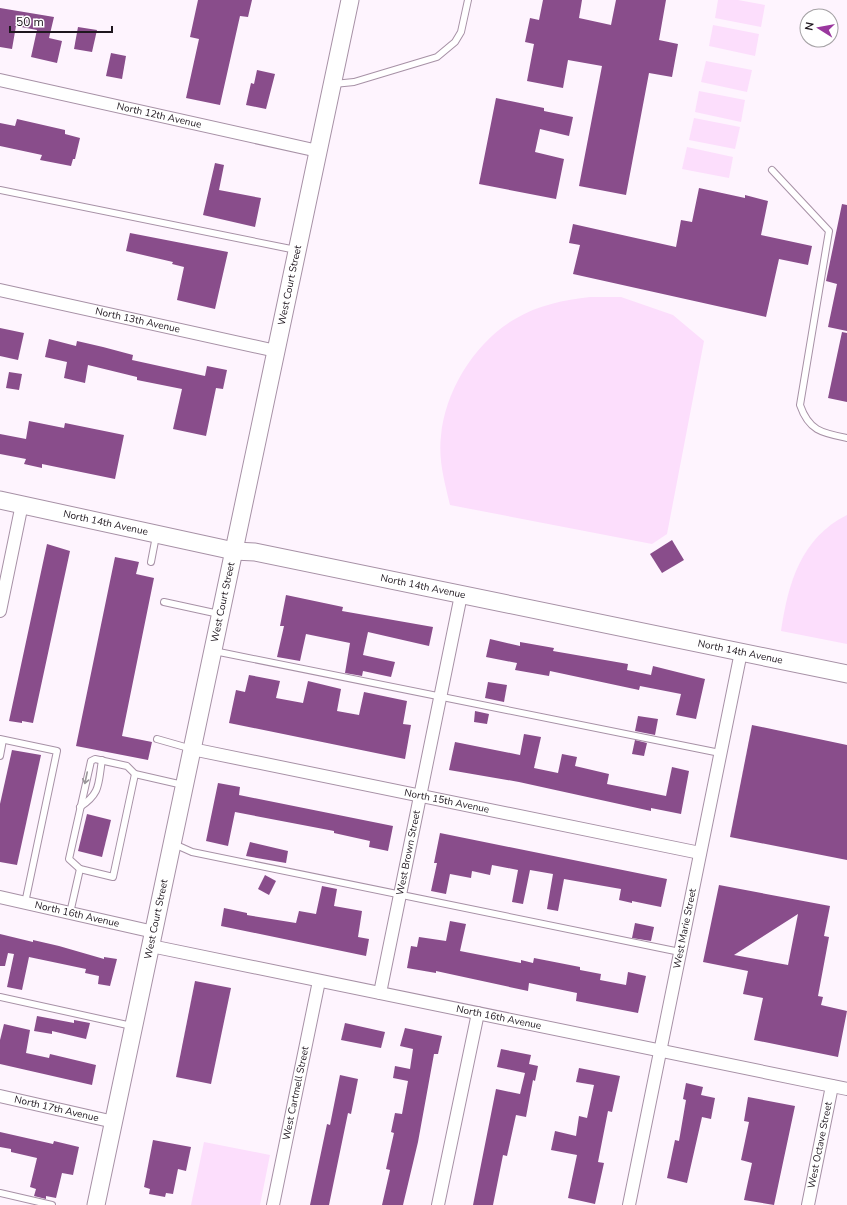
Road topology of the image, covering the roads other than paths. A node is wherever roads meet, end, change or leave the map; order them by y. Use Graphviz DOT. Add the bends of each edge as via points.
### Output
graph roads {
  1 [pos="350,0"];
  2 [pos="468,0"];
  3 [pos="0,80"];
  4 [pos="332,84"];
  5 [pos="318,151"];
  6 [pos="772,170"];
  7 [pos="0,190"];
  8 [pos="297,250"];
  9 [pos="0,290"];
  10 [pos="276,351"];
  11 [pos="847,438"];
  12 [pos="0,500"];
  13 [pos="22,504"];
  14 [pos="157,534"];
  15 [pos="234,551"];
  16 [pos="151,562"];
  17 [pos="461,595"];
  18 [pos="164,602"];
  19 [pos="1,605"];
  20 [pos="221,614"];
  21 [pos="213,651"];
  22 [pos="740,652"];
  23 [pos="847,674"];
  24 [pos="440,697"];
  25 [pos="157,738"];
  26 [pos="2,740"];
  27 [pos="192,749"];
  28 [pos="720,753"];
  29 [pos="0,756"];
  30 [pos="102,760"];
  31 [pos="135,774"];
  32 [pos="185,785"];
  33 [pos="420,796"];
  34 [pos="80,807"];
  35 [pos="173,843"];
  36 [pos="700,853"];
  37 [pos="80,869"];
  38 [pos="400,894"];
  39 [pos="0,897"];
  40 [pos="25,903"];
  41 [pos="70,913"];
  42 [pos="152,939"];
  43 [pos="680,952"];
  44 [pos="319,981"];
  45 [pos="380,993"];
  46 [pos="0,997"];
  47 [pos="478,1013"];
  48 [pos="134,1026"];
  49 [pos="660,1051"];
  50 [pos="832,1086"];
  51 [pos="847,1089"];
  52 [pos="0,1096"];
  53 [pos="114,1122"];
  54 [pos="0,1194"];
  55 [pos="52,1205"];
  56 [pos="96,1205"];
  57 [pos="273,1205"];
  58 [pos="438,1205"];
  59 [pos="629,1205"];
  60 [pos="808,1205"];
  1 -- 4 [label="main road, West Court Street"];
  2 -- 4 [label="lane" via="461,32 455,42 437,57 354,82"];
  3 -- 5 [label="street, North 12th Avenue"];
  4 -- 5 [label="main road, West Court Street"];
  5 -- 8 [label="main road, West Court Street"];
  6 -- 11 [label="lane" via="829,231 800,405 804,418 810,425 823,434"];
  7 -- 8 [label="lane"];
  8 -- 10 [label="main road, West Court Street"];
  9 -- 10 [label="street, North 13th Avenue"];
  10 -- 15 [label="main road, West Court Street"];
  12 -- 13 [label="main road, North 14th Avenue"];
  13 -- 14 [label="main road, North 14th Avenue"];
  13 -- 19 [label="street"];
  14 -- 15 [label="main road, North 14th Avenue"];
  14 -- 16 [label="lane"];
  15 -- 17 [label="main road, North 14th Avenue" via="255,552"];
  15 -- 20 [label="main road, West Court Street"];
  17 -- 22 [label="main road, North 14th Avenue"];
  17 -- 24 [label="street, West Brown Street"];
  18 -- 20 [label="lane"];
  20 -- 21 [label="main road, West Court Street"];
  21 -- 24 [label="lane"];
  21 -- 27 [label="main road, West Court Street"];
  22 -- 23 [label="main road, North 14th Avenue"];
  22 -- 28 [label="street, West Marie Street"];
  24 -- 28 [label="lane"];
  24 -- 33 [label="street, West Brown Street"];
  25 -- 27 [label="lane"];
  26 -- 29 [label="lane"];
  26 -- 40 [label="lane" via="57,751"];
  27 -- 32 [label="main road, West Court Street"];
  27 -- 33 [label="street, North 15th Avenue"];
  28 -- 36 [label="street, West Marie Street"];
  30 -- 31 [label="lane" via="127,766"];
  30 -- 34 [label="lane" via="96,793"];
  30 -- 34 [label="lane, one-way" via="91,761"];
  31 -- 32 [label="lane"];
  31 -- 37 [label="lane" via="114,877"];
  32 -- 35 [label="main road, West Court Street"];
  33 -- 36 [label="street, North 15th Avenue"];
  33 -- 38 [label="street, West Brown Street"];
  34 -- 37 [label="lane" via="69,859"];
  35 -- 38 [label="lane" via="192,852"];
  35 -- 42 [label="main road, West Court Street"];
  36 -- 43 [label="street, West Marie Street"];
  37 -- 41 [label="lane"];
  38 -- 43 [label="lane"];
  38 -- 45 [label="street, West Brown Street"];
  39 -- 40 [label="street, North 16th Avenue"];
  40 -- 41 [label="street, North 16th Avenue"];
  41 -- 42 [label="street, North 16th Avenue"];
  42 -- 44 [label="street, North 16th Avenue"];
  42 -- 48 [label="main road, West Court Street"];
  43 -- 49 [label="street, West Marie Street"];
  44 -- 45 [label="street, North 16th Avenue"];
  44 -- 57 [label="street, West Cartmell Street"];
  45 -- 47 [label="street, North 16th Avenue"];
  46 -- 48 [label="lane"];
  47 -- 49 [label="street, North 16th Avenue"];
  47 -- 58 [label="street"];
  48 -- 53 [label="main road, West Court Street"];
  49 -- 50 [label="street, North 16th Avenue"];
  49 -- 59 [label="street, West Marie Street"];
  50 -- 51 [label="street, North 16th Avenue"];
  50 -- 60 [label="street, West Octave Street"];
  52 -- 53 [label="street, North 17th Avenue"];
  53 -- 56 [label="main road, West Court Street"];
  54 -- 55 [label="lane"];
}
